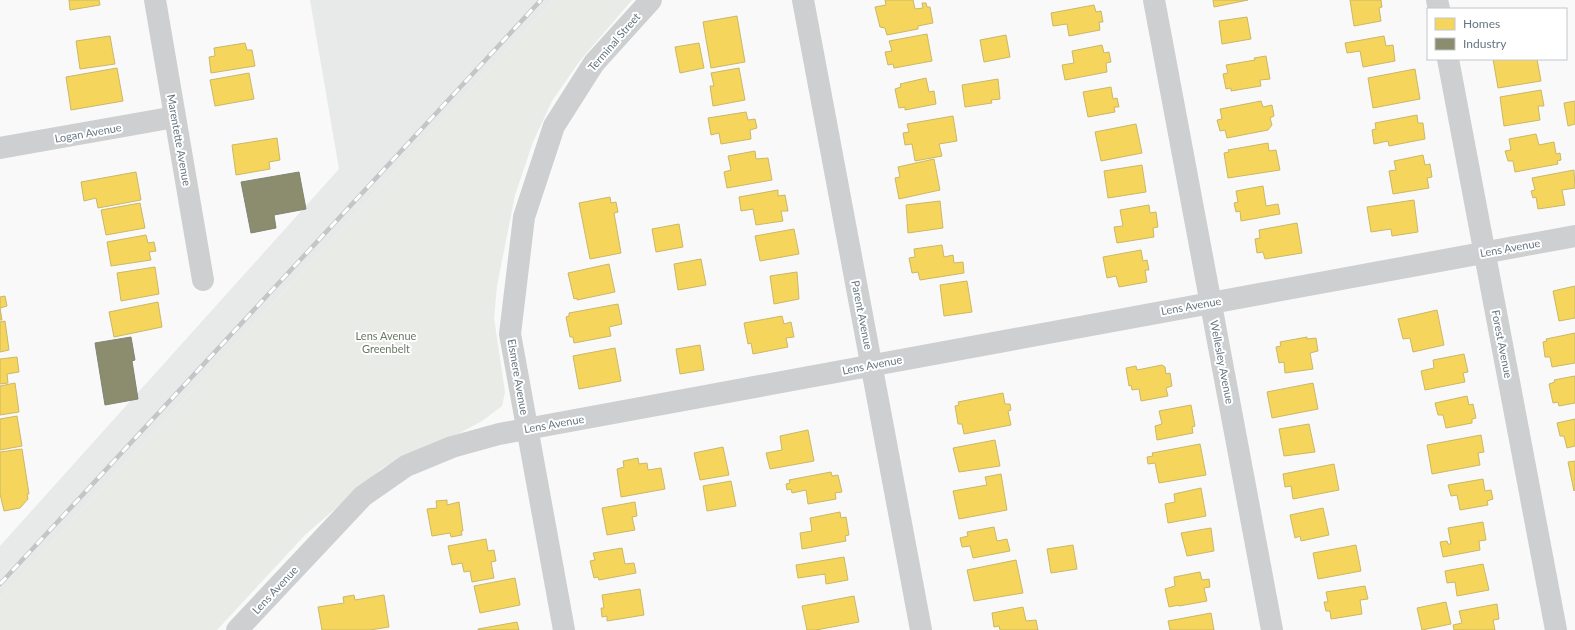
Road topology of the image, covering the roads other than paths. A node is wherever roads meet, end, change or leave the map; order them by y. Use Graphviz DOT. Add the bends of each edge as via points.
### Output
graph roads {
  1 [pos="155,0"];
  2 [pos="651,0"];
  3 [pos="803,0"];
  4 [pos="1154,0"];
  5 [pos="1448,60"];
  6 [pos="175,117"];
  7 [pos="554,126"];
  8 [pos="0,148"];
  9 [pos="1575,236"];
  10 [pos="1484,252"];
  11 [pos="203,280"];
  12 [pos="1211,303"];
  13 [pos="872,365"];
  14 [pos="526,429"];
  15 [pos="258,620"];
  16 [pos="237,630"];
  17 [pos="564,630"];
  18 [pos="921,630"];
  19 [pos="1272,630"];
  20 [pos="1556,630"];
  1 -- 6 [label="street, Marentette Avenue"];
  2 -- 7 [label="street, Terminal Street" via="594,63"];
  3 -- 13 [label="street, Parent Avenue"];
  4 -- 12 [label="street, Wellesley Avenue"];
  5 -- 10 [label="street, Forest Avenue"];
  6 -- 8 [label="street, Logan Avenue"];
  6 -- 11 [label="street, Marentette Avenue"];
  7 -- 14 [label="street, Elsmere Avenue" via="524,217 510,334"];
  9 -- 10 [label="street, Lens Avenue"];
  10 -- 12 [label="street, Lens Avenue"];
  10 -- 20 [label="street, Forest Avenue"];
  12 -- 13 [label="street, Lens Avenue"];
  12 -- 19 [label="street, Wellesley Avenue"];
  13 -- 14 [label="street, Lens Avenue"];
  13 -- 18 [label="street, Parent Avenue"];
  14 -- 15 [label="street, Lens Avenue" via="452,447 401,470 363,496"];
  14 -- 17 [label="street, Elsmere Avenue"];
  15 -- 16 [label="street, Lens Avenue"];
}
